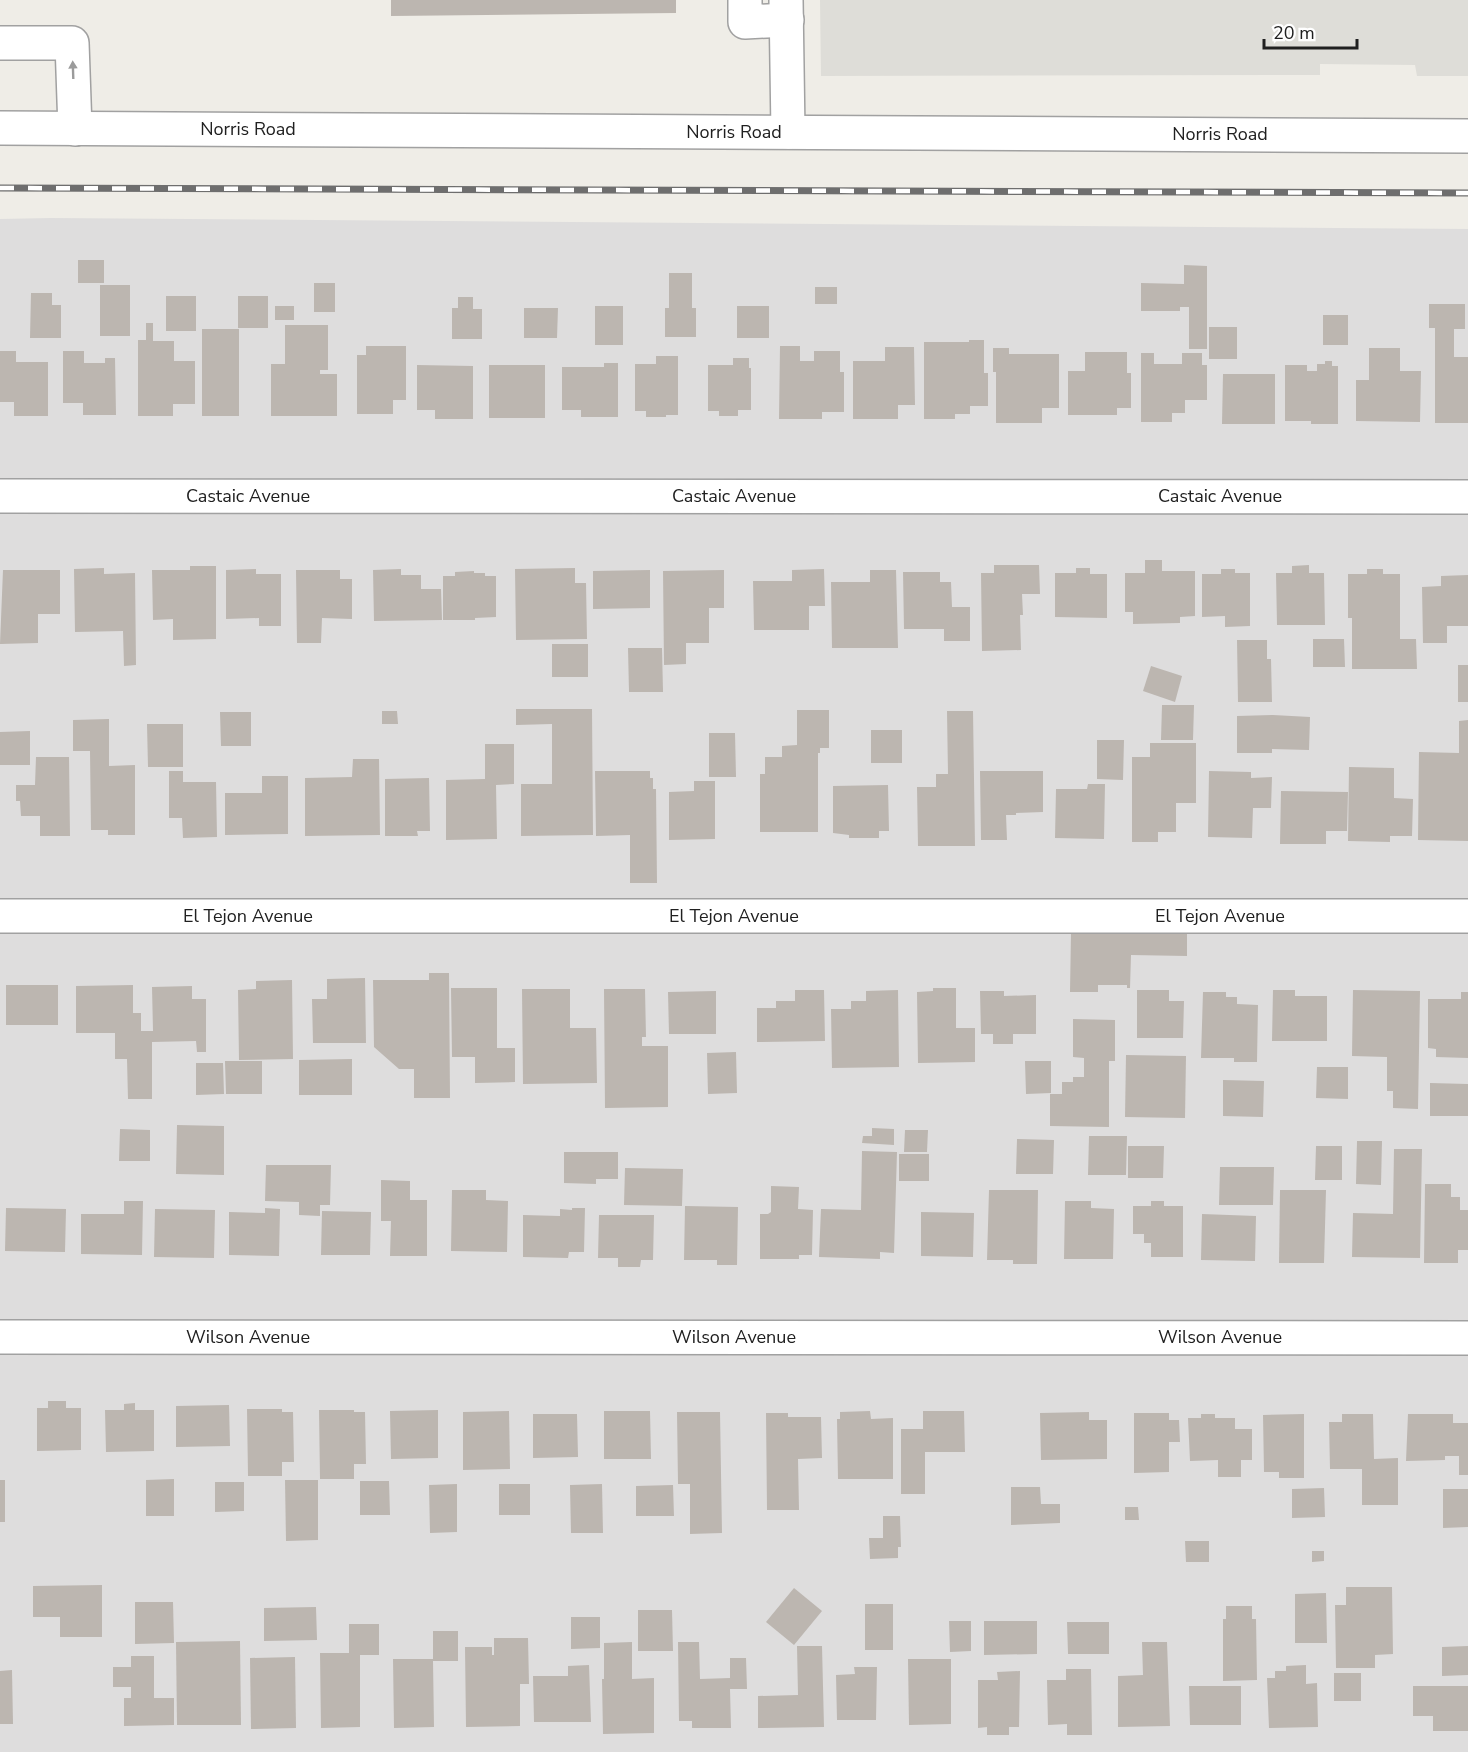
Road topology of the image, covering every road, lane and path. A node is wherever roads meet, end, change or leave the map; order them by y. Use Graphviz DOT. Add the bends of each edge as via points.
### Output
graph roads {
  1 [pos="745,0"];
  2 [pos="787,10"];
  3 [pos="0,43"];
  4 [pos="0,128"];
  5 [pos="75,129"];
  6 [pos="788,132"];
  7 [pos="1468,136"];
  8 [pos="0,496"];
  9 [pos="1468,496"];
  10 [pos="0,916"];
  11 [pos="1468,916"];
  12 [pos="0,1337"];
  13 [pos="1468,1338"];
  1 -- 2 [label="street" via="745,22"];
  2 -- 6 [label="street"];
  5 -- 3 [label="street, one-way" via="72,43"];
  4 -- 5 [label="street, Norris Road"];
  5 -- 6 [label="street, Norris Road"];
  6 -- 7 [label="street, Norris Road"];
  8 -- 9 [label="street, Castaic Avenue"];
  10 -- 11 [label="street, El Tejon Avenue"];
  12 -- 13 [label="street, Wilson Avenue"];
}
